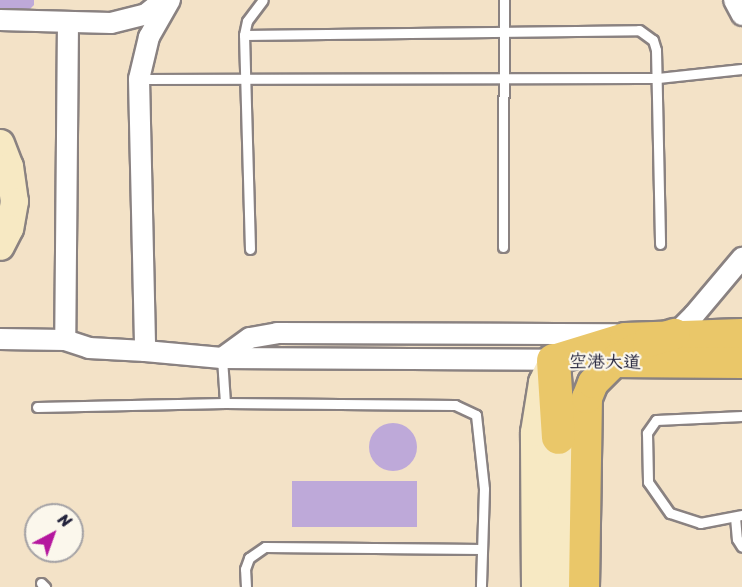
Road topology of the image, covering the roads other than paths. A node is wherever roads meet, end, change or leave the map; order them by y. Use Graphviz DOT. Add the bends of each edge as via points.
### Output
graph roads {
  1 [pos="163,0"];
  2 [pos="170,0"];
  3 [pos="263,0"];
  4 [pos="504,0"];
  5 [pos="734,0"];
  6 [pos="742,15"];
  7 [pos="0,20"];
  8 [pos="68,22"];
  9 [pos="504,30"];
  10 [pos="244,35"];
  11 [pos="742,69"];
  12 [pos="658,78"];
  13 [pos="139,79"];
  14 [pos="504,79"];
  15 [pos="245,81"];
  16 [pos="0,143"];
  17 [pos="660,244"];
  18 [pos="0,246"];
  19 [pos="503,247"];
  20 [pos="250,249"];
  21 [pos="742,258"];
  22 [pos="675,334"];
  23 [pos="742,334"];
  24 [pos="0,339"];
  25 [pos="65,340"];
  26 [pos="145,351"];
  27 [pos="222,357"];
  28 [pos="553,360"];
  29 [pos="613,362"];
  30 [pos="742,363"];
  31 [pos="225,403"];
  32 [pos="36,407"];
  33 [pos="742,416"];
  34 [pos="558,437"];
  35 [pos="738,516"];
  36 [pos="742,547"];
  37 [pos="482,549"];
  38 [pos="246,587"];
  39 [pos="481,587"];
  40 [pos="535,587"];
  41 [pos="559,587"];
  42 [pos="584,587"];
  1 -- 8 [label="street" via="131,20"];
  2 -- 13 [label="street" via="149,37"];
  3 -- 10 [label="lane" via="247,21"];
  4 -- 9 [label="lane"];
  5 -- 6 [label="street"];
  7 -- 8 [label="street"];
  8 -- 25 [label="street"];
  9 -- 10 [label="lane"];
  9 -- 12 [label="lane" via="639,30 653,40"];
  9 -- 14 [label="lane"];
  10 -- 15 [label="lane"];
  11 -- 12 [label="lane"];
  12 -- 14 [label="lane"];
  12 -- 17 [label="lane"];
  13 -- 15 [label="lane"];
  13 -- 26 [label="street"];
  14 -- 15 [label="lane"];
  14 -- 19 [label="lane"];
  15 -- 20 [label="lane"];
  16 -- 18 [label="street" via="9,166 14,201 9,228"];
  21 -- 22 [label="street"];
  22 -- 23 [label="main road, 空港大道"];
  22 -- 27 [label="street" via="277,333 250,338"];
  22 -- 28 [label="main road, 空港大道" via="625,338"];
  22 -- 29 [label="main road" via="648,342"];
  24 -- 25 [label="street"];
  25 -- 26 [label="street" via="89,348"];
  26 -- 27 [label="street"];
  27 -- 28 [label="street"];
  27 -- 31 [label="lane"];
  28 -- 29 [label="main road, 空港大道"];
  28 -- 34 [label="highway"];
  28 -- 40 [label="street" via="542,382 534,432"];
  29 -- 30 [label="main road, 空港大道"];
  29 -- 42 [label="main road" via="593,383 584,420"];
  31 -- 32 [label="lane"];
  31 -- 37 [label="lane" via="455,405 468,409 479,424 484,489"];
  33 -- 35 [label="lane" via="656,420 647,433 648,482 670,513 700,523"];
  34 -- 41 [label="street"];
  35 -- 36 [label="lane" via="737,539"];
  37 -- 38 [label="lane" via="265,547 249,558"];
  37 -- 39 [label="lane"];
}
